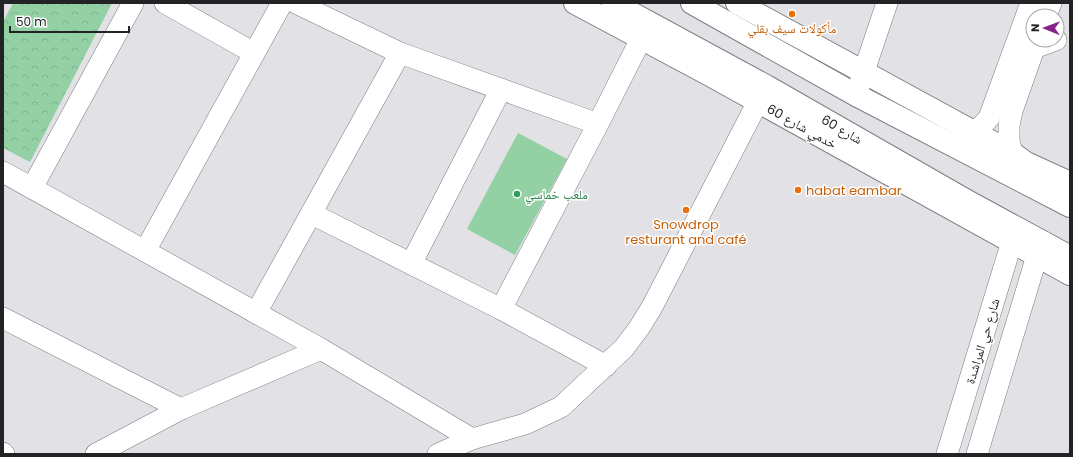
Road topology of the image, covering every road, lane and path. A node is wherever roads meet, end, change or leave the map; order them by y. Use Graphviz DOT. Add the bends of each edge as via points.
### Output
graph roads {
  1 [pos="133,3"];
  2 [pos="165,3"];
  3 [pos="282,3"];
  4 [pos="296,3"];
  5 [pos="575,3"];
  6 [pos="612,3"];
  7 [pos="692,3"];
  8 [pos="737,3"];
  9 [pos="887,3"];
  10 [pos="1031,3"];
  11 [pos="759,9"];
  12 [pos="645,31"];
  13 [pos="749,35"];
  14 [pos="1035,48"];
  15 [pos="254,53"];
  16 [pos="400,53"];
  17 [pos="863,73"];
  18 [pos="501,89"];
  19 [pos="762,94"];
  20 [pos="856,95"];
  21 [pos="598,124"];
  22 [pos="973,133"];
  23 [pos="949,143"];
  24 [pos="1012,153"];
  25 [pos="3,172"];
  26 [pos="1024,182"];
  27 [pos="1070,183"];
  28 [pos="32,188"];
  29 [pos="1070,206"];
  30 [pos="312,214"];
  31 [pos="1016,236"];
  32 [pos="1040,249"];
  33 [pos="145,251"];
  34 [pos="1070,257"];
  35 [pos="411,264"];
  36 [pos="1070,274"];
  37 [pos="501,309"];
  38 [pos="256,313"];
  39 [pos="3,318"];
  40 [pos="321,349"];
  41 [pos="606,366"];
  42 [pos="181,409"];
  43 [pos="472,439"];
  44 [pos="96,454"];
  45 [pos="438,454"];
  46 [pos="947,454"];
  47 [pos="977,454"];
  1 -- 28 [label="street"];
  2 -- 15 [label="street"];
  3 -- 15 [label="street"];
  4 -- 16 [label="street"];
  5 -- 12 [label="main road"];
  6 -- 12 [label="main road, شارع 60"];
  7 -- 13 [label="main road"];
  8 -- 11 [label="main road"];
  9 -- 17 [label="street"];
  10 -- 22 [label="street" via="989,118"];
  11 -- 13 [label="street"];
  11 -- 17 [label="main road"];
  12 -- 19 [label="main road, شارع 60"];
  12 -- 21 [label="street"];
  13 -- 20 [label="main road"];
  14 -- 24 [label="street" via="1012,111 1009,125"];
  15 -- 33 [label="street"];
  16 -- 18 [label="street"];
  16 -- 30 [label="street"];
  17 -- 20 [label="street"];
  17 -- 22 [label="main road"];
  18 -- 21 [label="street"];
  18 -- 35 [label="street"];
  19 -- 31 [label="main road, شارع 60" via="967,201"];
  19 -- 41 [label="street" via="652,307 624,348"];
  20 -- 23 [label="main road"];
  21 -- 37 [label="street"];
  22 -- 23 [label="street"];
  22 -- 24 [label="main road"];
  23 -- 26 [label="main road"];
  24 -- 26 [label="street"];
  24 -- 27 [label="main road"];
  25 -- 28 [label="street"];
  26 -- 29 [label="main road"];
  28 -- 33 [label="street"];
  30 -- 35 [label="street"];
  30 -- 38 [label="street"];
  31 -- 32 [label="main road, شارع 60"];
  31 -- 46 [label="street, شارع حي المراشدة"];
  32 -- 34 [label="main road, شارع 60"];
  32 -- 36 [label="main road"];
  32 -- 47 [label="street"];
  33 -- 38 [label="street"];
  35 -- 37 [label="street"];
  37 -- 41 [label="street"];
  38 -- 40 [label="street"];
  39 -- 42 [label="street"];
  40 -- 42 [label="street"];
  40 -- 43 [label="street"];
  41 -- 43 [label="street" via="561,407 525,424"];
  42 -- 44 [label="street"];
  43 -- 45 [label="street"];
}
